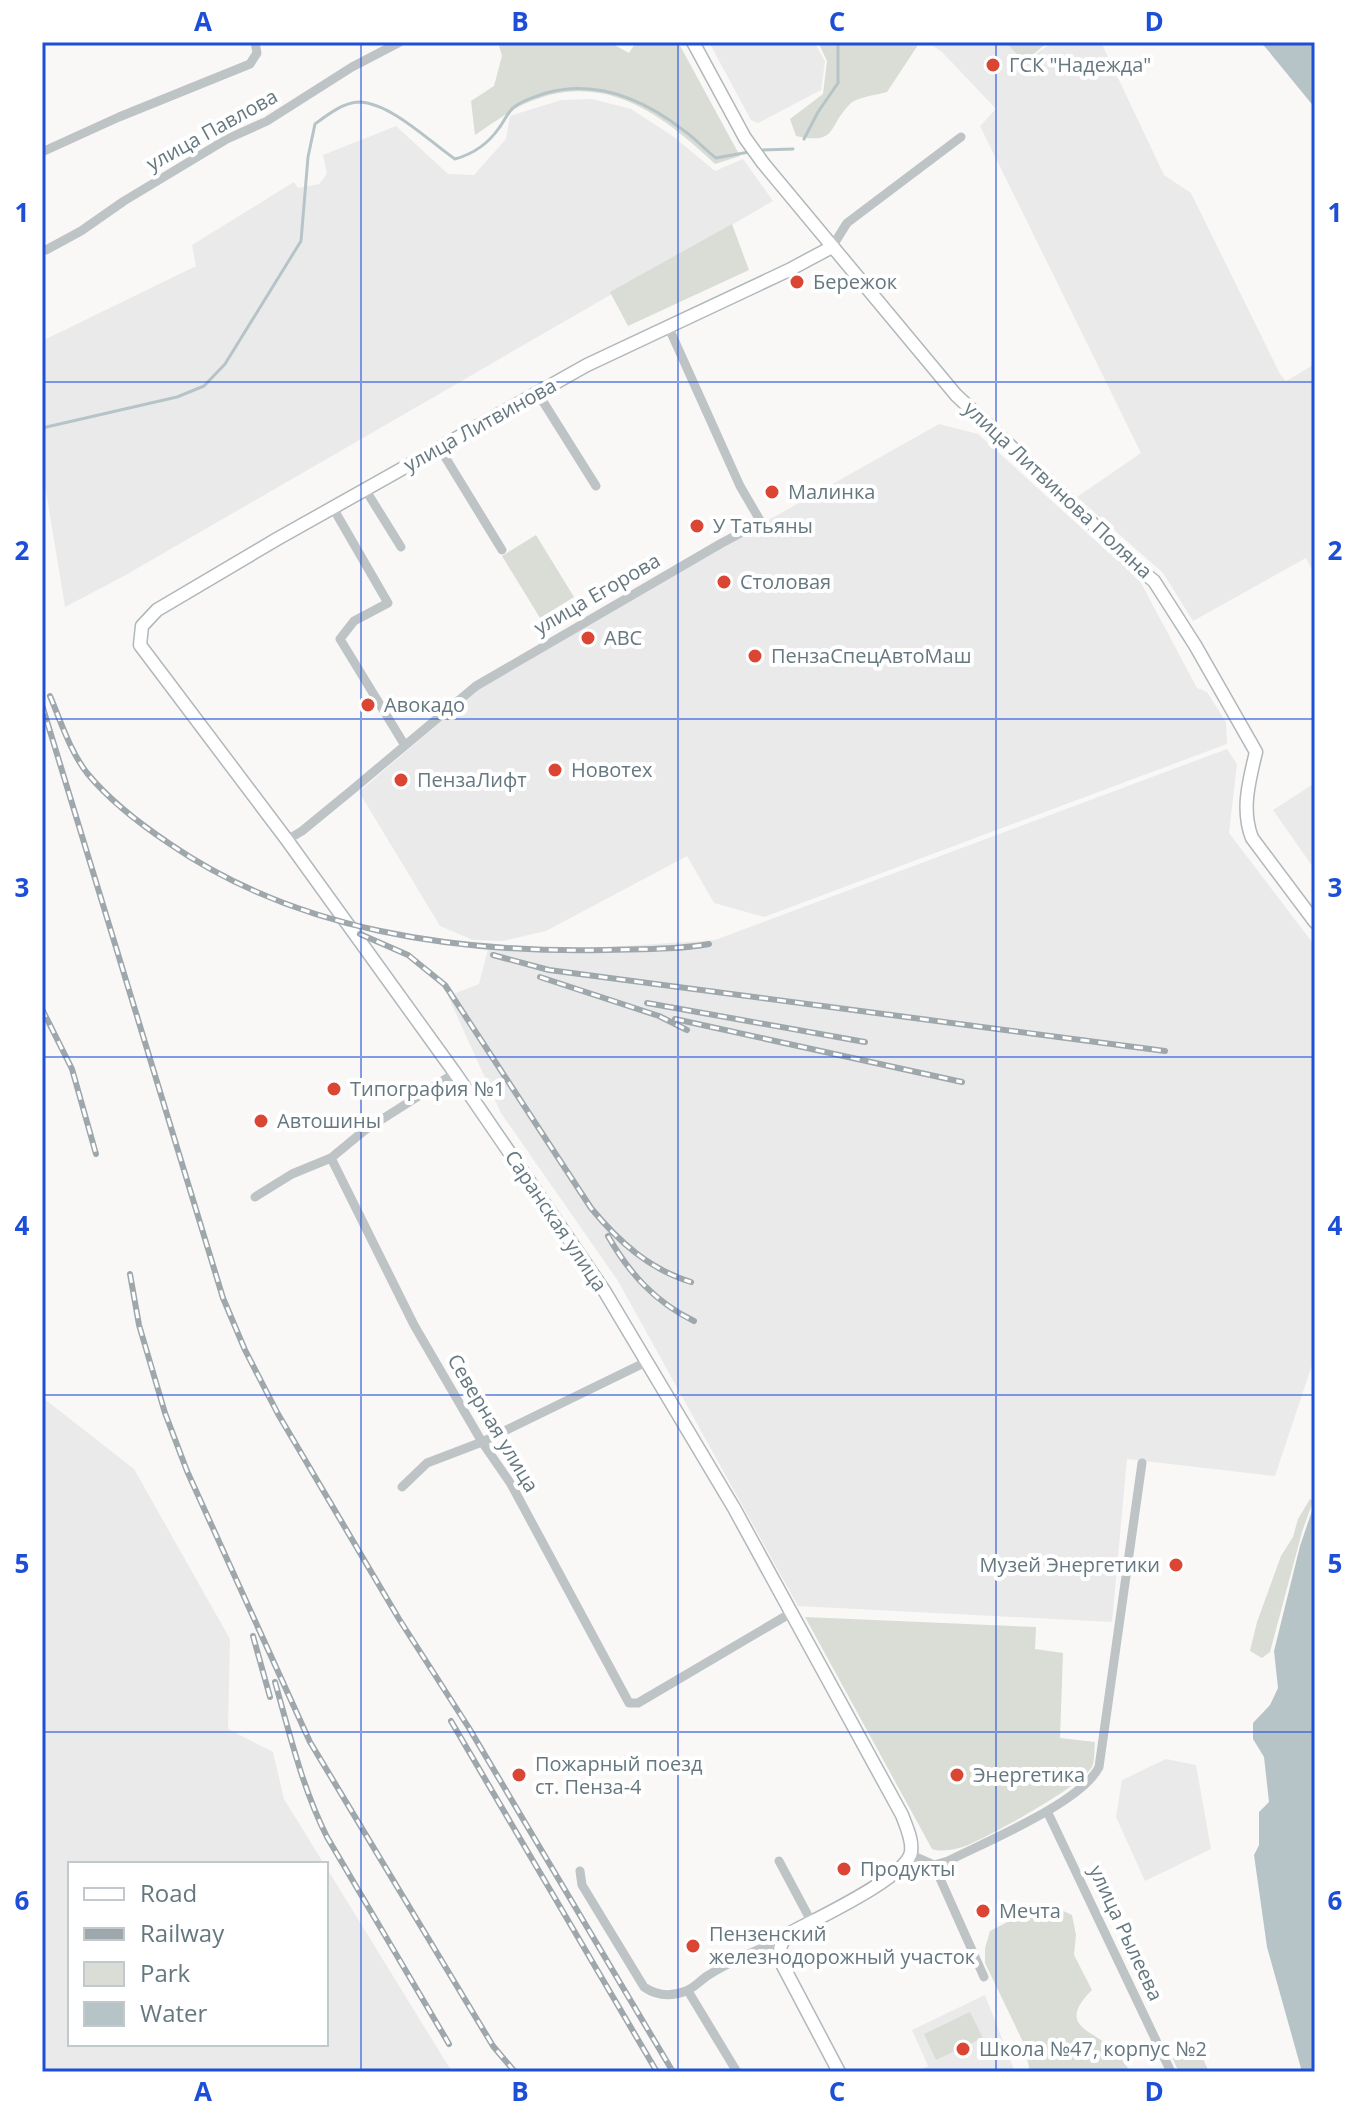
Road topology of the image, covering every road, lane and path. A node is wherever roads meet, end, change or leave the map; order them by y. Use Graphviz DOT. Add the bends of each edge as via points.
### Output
graph roads {
  1 [pos="255,42"];
  2 [pos="400,42"];
  3 [pos="693,42"];
  4 [pos="961,137"];
  5 [pos="42,152"];
  6 [pos="832,247"];
  7 [pos="42,249"];
  8 [pos="668,326"];
  9 [pos="537,392"];
  10 [pos="439,447"];
  11 [pos="596,486"];
  12 [pos="365,489"];
  13 [pos="333,508"];
  14 [pos="401,547"];
  15 [pos="502,550"];
  16 [pos="142,626"];
  17 [pos="404,744"];
  18 [pos="287,840"];
  19 [pos="1315,922"];
  20 [pos="455,1073"];
  21 [pos="331,1158"];
  22 [pos="255,1197"];
  23 [pos="646,1362"];
  24 [pos="482,1442"];
  25 [pos="1142,1463"];
  26 [pos="402,1487"];
  27 [pos="791,1613"];
  28 [pos="1047,1811"];
  29 [pos="911,1855"];
  30 [pos="779,1861"];
  31 [pos="934,1865"];
  32 [pos="580,1871"];
  33 [pos="811,1921"];
  34 [pos="782,1940"];
  35 [pos="984,1977"];
  36 [pos="688,1991"];
  37 [pos="737,2072"];
  38 [pos="839,2072"];
  39 [pos="1171,2072"];
  1 -- 5 [label="street" via="257,53 250,64"];
  2 -- 7 [label="street, улица Павлова"];
  3 -- 6 [label="main road, улица Литвинова Поляна" via="745,138"];
  4 -- 6 [label="street" via="847,223"];
  6 -- 8 [label="main road, улица Литвинова"];
  6 -- 19 [label="main road, улица Литвинова Поляна" via="956,395 1154,581 1256,752 1246,810 1252,838"];
  8 -- 9 [label="main road, улица Литвинова"];
  8 -- 17 [label="street, улица Егорова" via="761,522 476,686"];
  9 -- 10 [label="main road, улица Литвинова"];
  9 -- 11 [label="street"];
  10 -- 12 [label="main road, улица Литвинова"];
  10 -- 15 [label="street"];
  12 -- 13 [label="main road, улица Литвинова"];
  12 -- 14 [label="street"];
  13 -- 16 [label="main road, улица Литвинова" via="157,610"];
  13 -- 17 [label="street" via="388,603 354,621 340,639"];
  16 -- 18 [label="main road, Саранская улица" via="140,645"];
  17 -- 18 [label="street, улица Егорова"];
  18 -- 20 [label="main road, Саранская улица"];
  20 -- 21 [label="street"];
  20 -- 23 [label="main road, Саранская улица" via="577,1250"];
  21 -- 22 [label="street"];
  21 -- 24 [label="street, Северная улица" via="414,1325"];
  23 -- 24 [label="street"];
  23 -- 27 [label="main road, Саранская улица"];
  24 -- 26 [label="street" via="427,1463"];
  24 -- 27 [label="street, Северная улица" via="511,1484 629,1703 638,1703"];
  25 -- 28 [label="street" via="1099,1767 1084,1785"];
  27 -- 29 [label="main road, Саранская улица" via="902,1815"];
  28 -- 31 [label="street"];
  28 -- 39 [label="street, улица Рылеева"];
  29 -- 31 [label="street"];
  29 -- 33 [label="main road" via="879,1885"];
  30 -- 33 [label="street"];
  31 -- 35 [label="street"];
  32 -- 36 [label="street" via="582,1885 644,1987 653,1994"];
  33 -- 34 [label="main road"];
  34 -- 36 [label="street" via="741,1957"];
  34 -- 38 [label="main road" via="781,1962"];
  36 -- 37 [label="street"];
}
